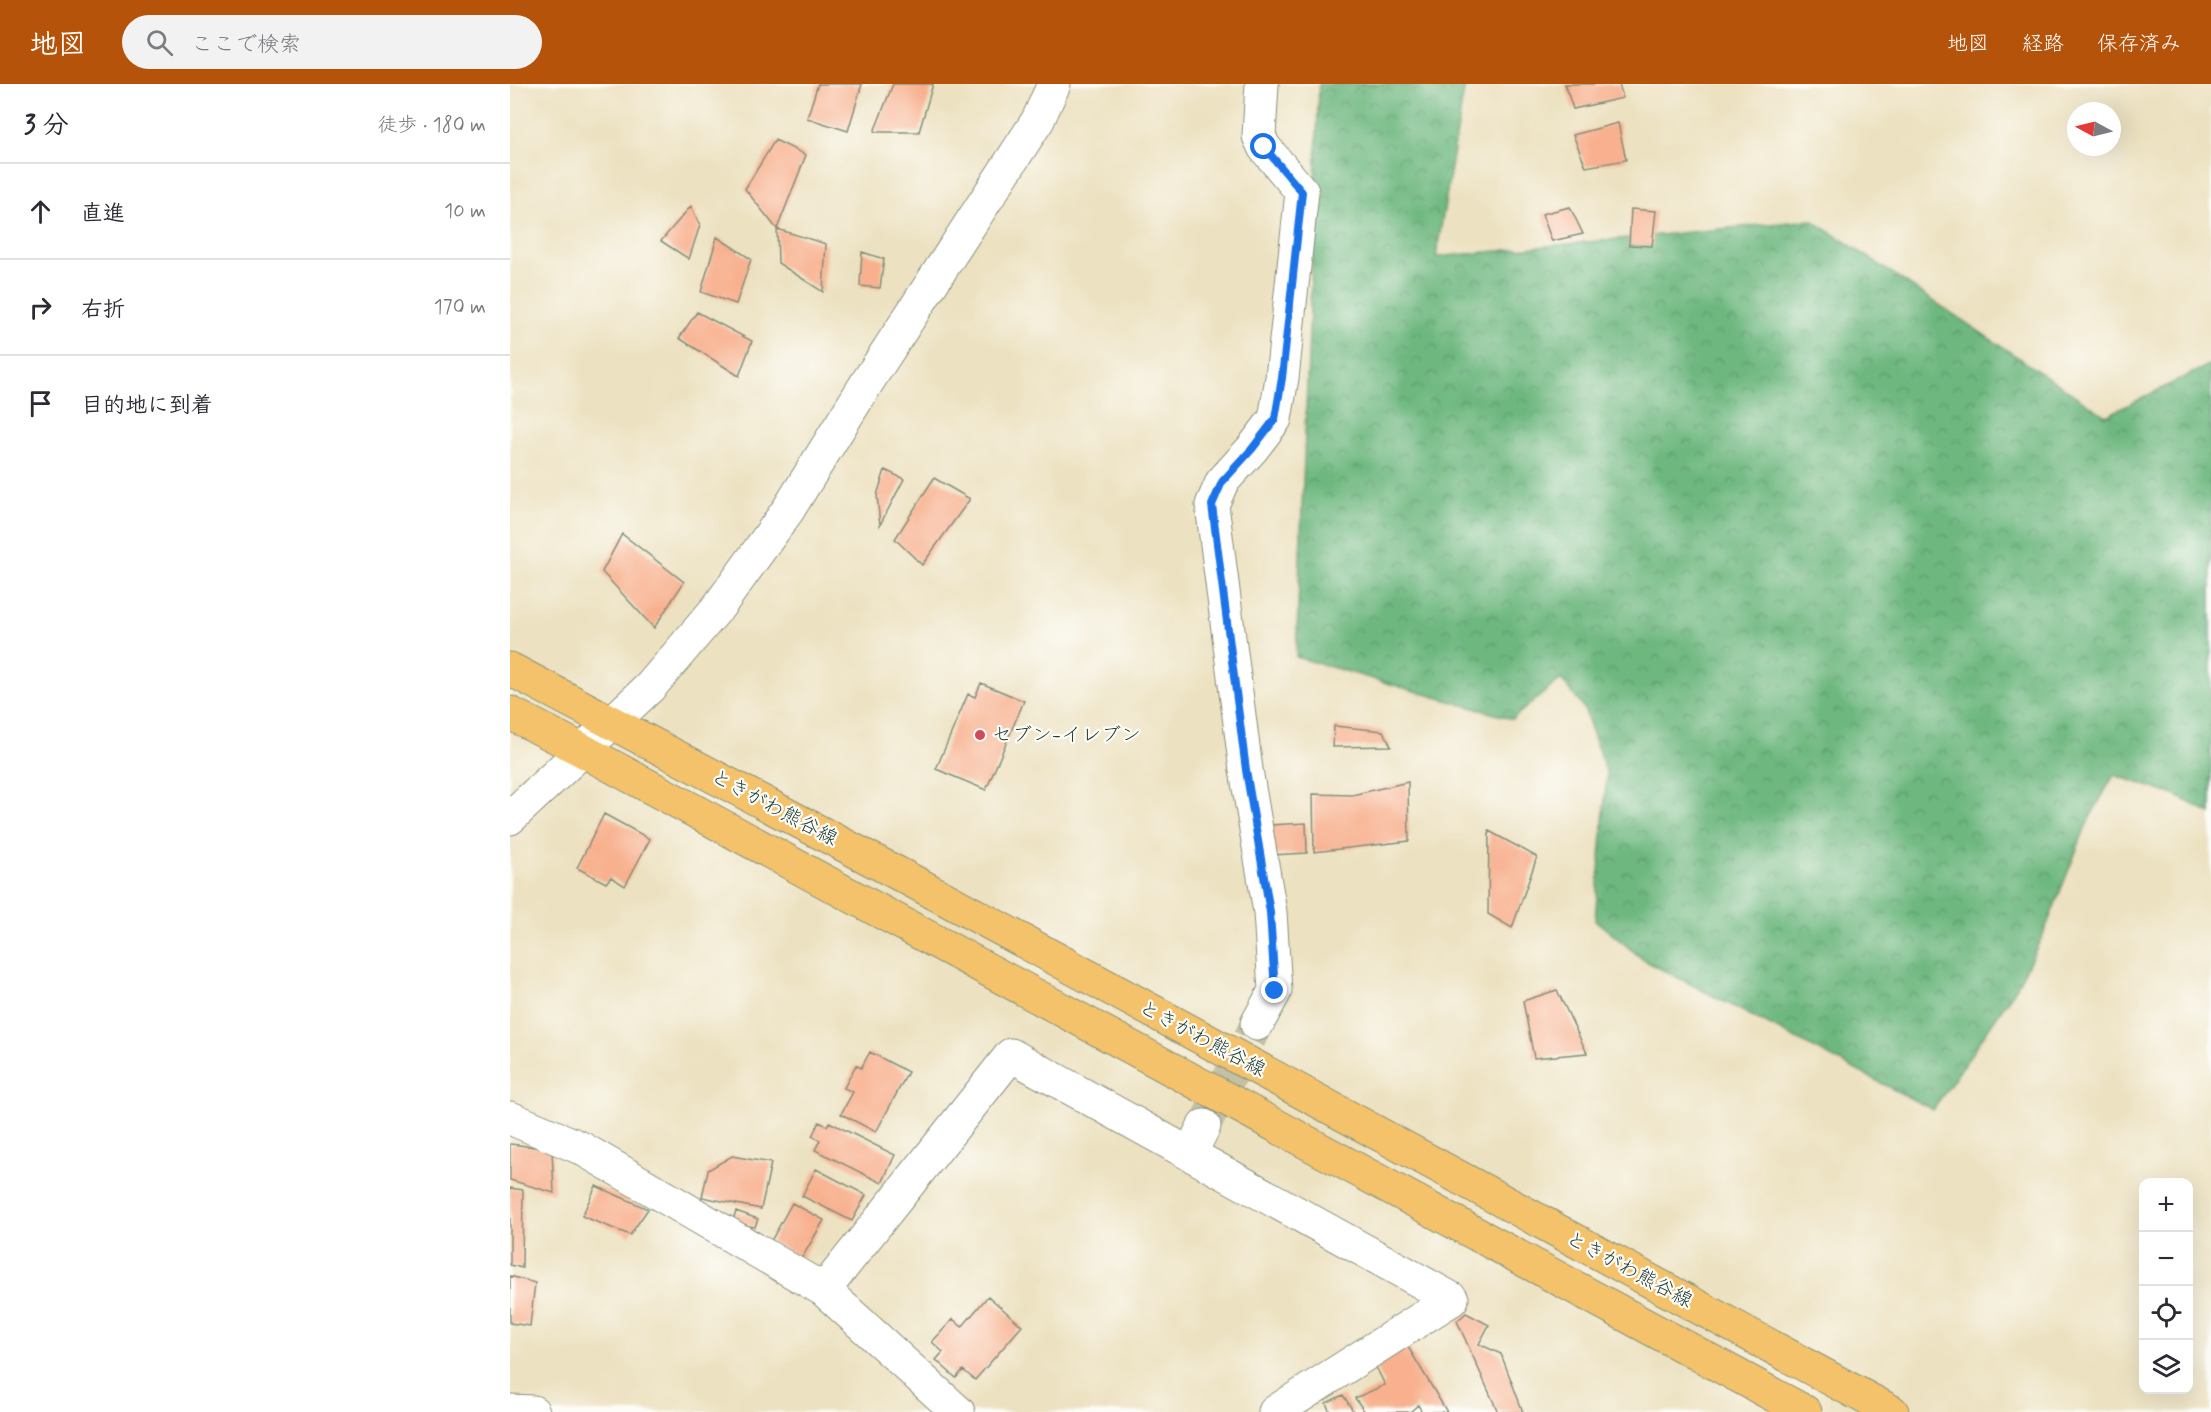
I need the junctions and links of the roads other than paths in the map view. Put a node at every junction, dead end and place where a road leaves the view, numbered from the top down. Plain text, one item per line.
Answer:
1 (1054, 84) edge
2 (1262, 84) edge
3 (510, 669) edge
4 (510, 713) edge
5 (615, 723) junction
6 (582, 750) junction
7 (510, 818) edge
8 (1257, 1024) tunnel mouth
9 (510, 1118) edge
10 (824, 1290) junction
11 (1768, 1400) edge
12 (510, 1411) edge
13 (533, 1412) edge
14 (958, 1412) edge
15 (1275, 1412) edge
16 (1805, 1412) edge
17 (1892, 1412) edge

1 - 5 street
2 - 8 street
3 - 5 main road, ときがわ熊谷線
4 - 6 main road, ときがわ熊谷線
5 - 6 street
5 - 17 main road, ときがわ熊谷線
6 - 7 street
6 - 11 main road, ときがわ熊谷線
9 - 10 street
10 - 14 street
10 - 15 street
11 - 16 main road, ときがわ熊谷線
12 - 13 street

